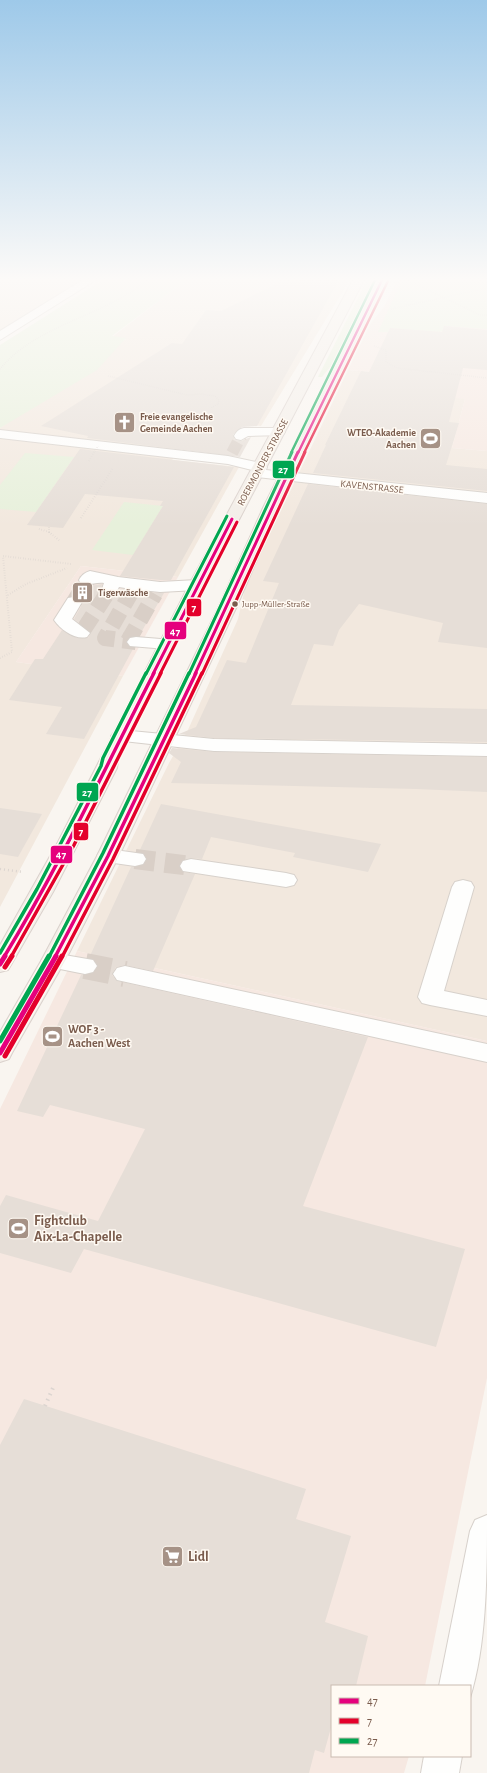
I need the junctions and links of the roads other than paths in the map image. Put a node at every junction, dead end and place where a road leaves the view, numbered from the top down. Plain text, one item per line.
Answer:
1 (316, 361) edge
2 (344, 361) edge
3 (278, 432) junction
4 (0, 434) edge
5 (241, 436) dead end
6 (258, 470) junction
7 (286, 476) junction
8 (487, 498) edge
9 (87, 580) dead end
10 (197, 585) junction
11 (74, 602) tunnel mouth
12 (84, 632) dead end
13 (136, 642) tunnel mouth
14 (166, 644) junction
15 (121, 736) junction
16 (164, 741) junction
17 (487, 750) edge
18 (108, 856) junction
19 (135, 859) tunnel mouth
20 (191, 866) tunnel mouth
21 (286, 880) dead end
22 (463, 887) dead end
23 (53, 961) junction
24 (0, 964) edge
25 (85, 966) tunnel mouth
26 (126, 974) tunnel mouth
27 (487, 1008) edge
28 (0, 1053) edge
29 (487, 1053) edge
30 (487, 1531) edge
31 (480, 1610) edge
32 (457, 1685) edge
33 (443, 1757) edge
34 (440, 1773) edge

1 - 3 main road, ROERMONDER STRASSE
2 - 7 main road
3 - 5 street
3 - 6 main road, ROERMONDER STRASSE
4 - 6 street, KAVENSTRASSE
6 - 7 street, KAVENSTRASSE
6 - 10 main road, ROERMONDER STRASSE
7 - 8 street, KAVENSTRASSE
7 - 16 main road
9 - 10 street
10 - 14 main road, ROERMONDER STRASSE
11 - 12 street
13 - 14 street
14 - 15 main road, ROERMONDER STRASSE
15 - 16 street
15 - 24 main road, ROERMONDER STRASSE
16 - 17 street
16 - 18 main road
18 - 19 street
18 - 23 main road
20 - 21 street
22 - 27 street
23 - 25 street
23 - 28 main road
26 - 29 street
30 - 31 street
31 - 32 street
33 - 34 street

